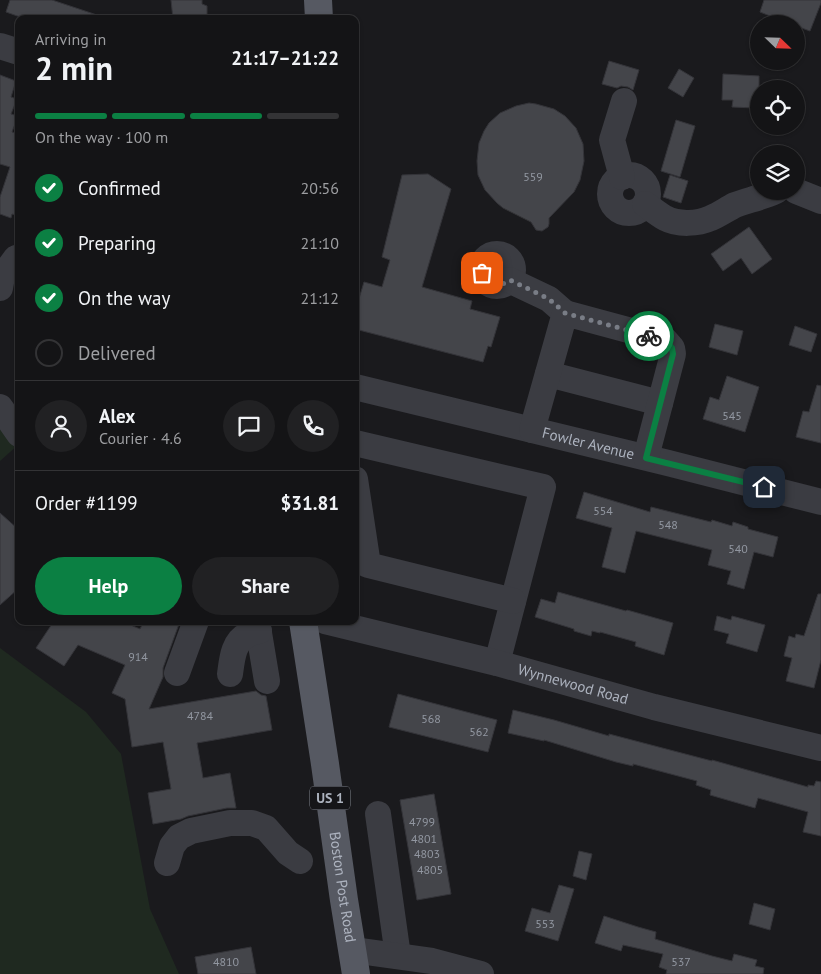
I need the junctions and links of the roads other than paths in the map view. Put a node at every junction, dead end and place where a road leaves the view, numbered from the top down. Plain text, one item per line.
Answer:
1 (318, 0) edge
2 (319, 15) edge
3 (0, 46) edge
4 (15, 51) edge
5 (624, 101) dead end
6 (805, 195) edge
7 (753, 200) edge
8 (821, 201) edge
9 (15, 259) edge
10 (510, 280) dead end
11 (0, 288) edge
12 (565, 313) junction
13 (548, 374) junction
14 (359, 388) edge
15 (660, 403) junction
16 (0, 407) edge
17 (15, 428) edge
18 (532, 430) junction
19 (359, 444) edge
20 (646, 458) junction
21 (821, 502) edge
22 (359, 505) edge
23 (513, 601) junction
24 (195, 625) edge
25 (304, 625) edge
26 (341, 625) edge
27 (258, 626) edge
28 (497, 663) junction
29 (177, 674) dead end
30 (230, 674) dead end
31 (266, 681) dead end
32 (821, 748) edge
33 (378, 814) dead end
34 (338, 855) junction
35 (166, 863) dead end
36 (398, 956) junction
37 (355, 965) edge
38 (481, 974) edge

1 - 2 main road
3 - 4 street
5 - 7 street
6 - 8 street
9 - 11 street
10 - 12 street
12 - 13 street
12 - 15 street
13 - 15 street
13 - 18 street
14 - 18 street, Fowler Avenue
15 - 20 street
16 - 17 street
18 - 20 street, Fowler Avenue
19 - 23 street
20 - 21 street, Fowler Avenue
22 - 23 street
23 - 28 street
24 - 29 street
25 - 34 main road, Boston Post Road / US 1
26 - 28 street, Wynnewood Road
27 - 30 street
27 - 31 street
28 - 32 street, Wynnewood Road
33 - 36 street
34 - 35 street
34 - 37 main road, Boston Post Road / US 1
36 - 37 street
36 - 38 street

